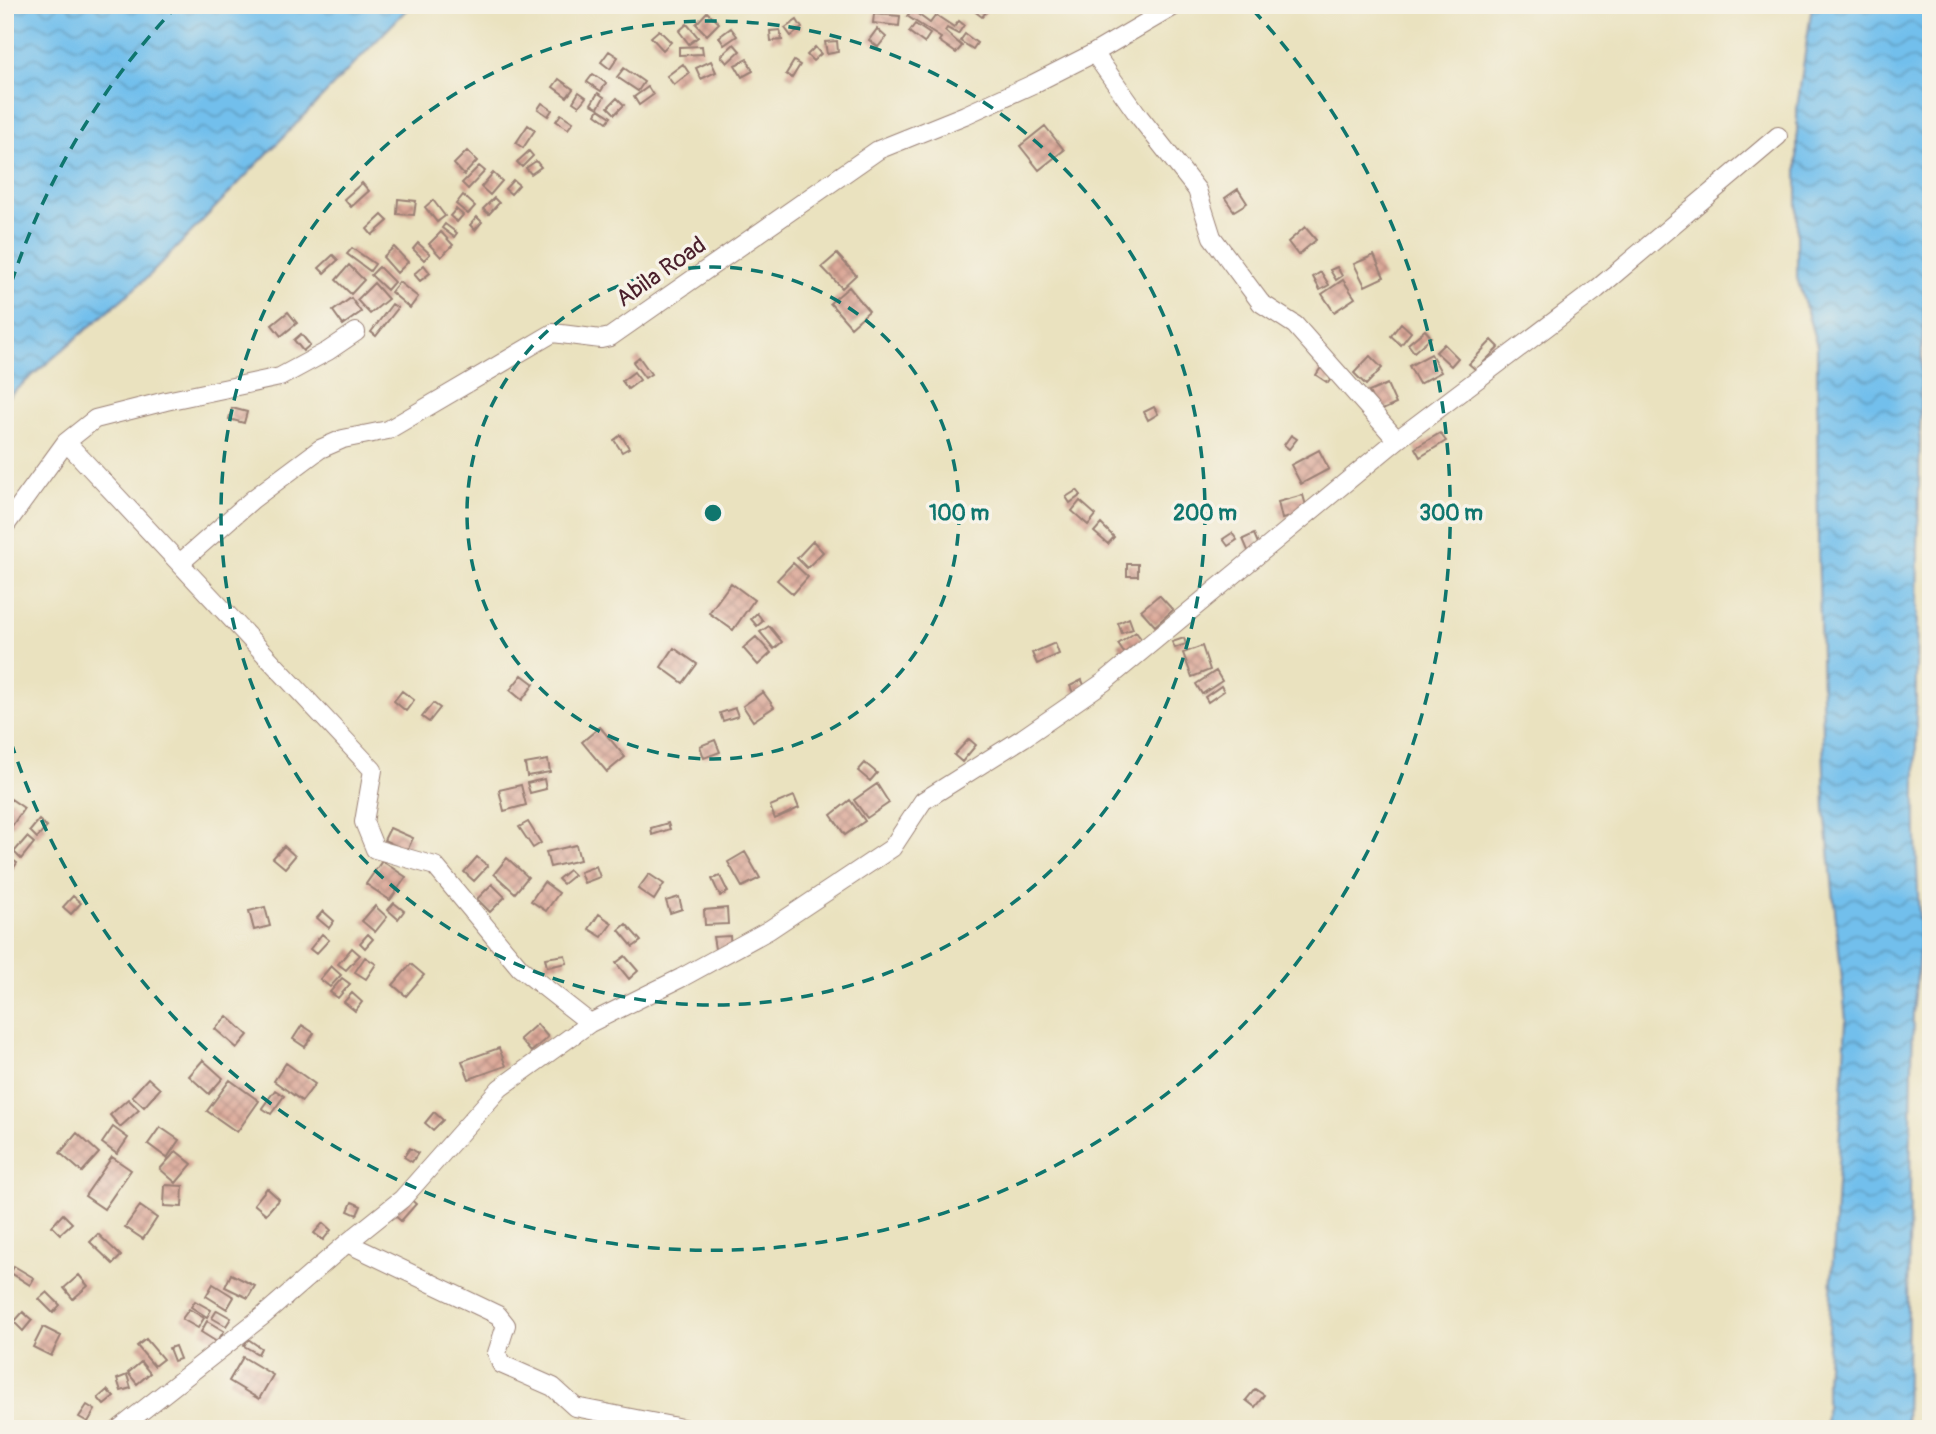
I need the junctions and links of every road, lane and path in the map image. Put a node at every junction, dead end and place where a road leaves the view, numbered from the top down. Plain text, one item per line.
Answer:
1 (1176, 5) edge
2 (1094, 53) junction
3 (1778, 136) dead end
4 (356, 332) dead end
5 (1397, 440) junction
6 (66, 442) junction
7 (5, 526) edge
8 (180, 563) junction
9 (590, 1023) junction
10 (347, 1243) junction
11 (119, 1429) edge
12 (687, 1429) edge

1 - 2 street, Abila Road
2 - 5 street
2 - 8 street, Abila Road
3 - 5 street
4 - 6 street
5 - 9 street
6 - 7 street
6 - 8 street
8 - 9 street
9 - 10 street
10 - 11 street
10 - 12 street

